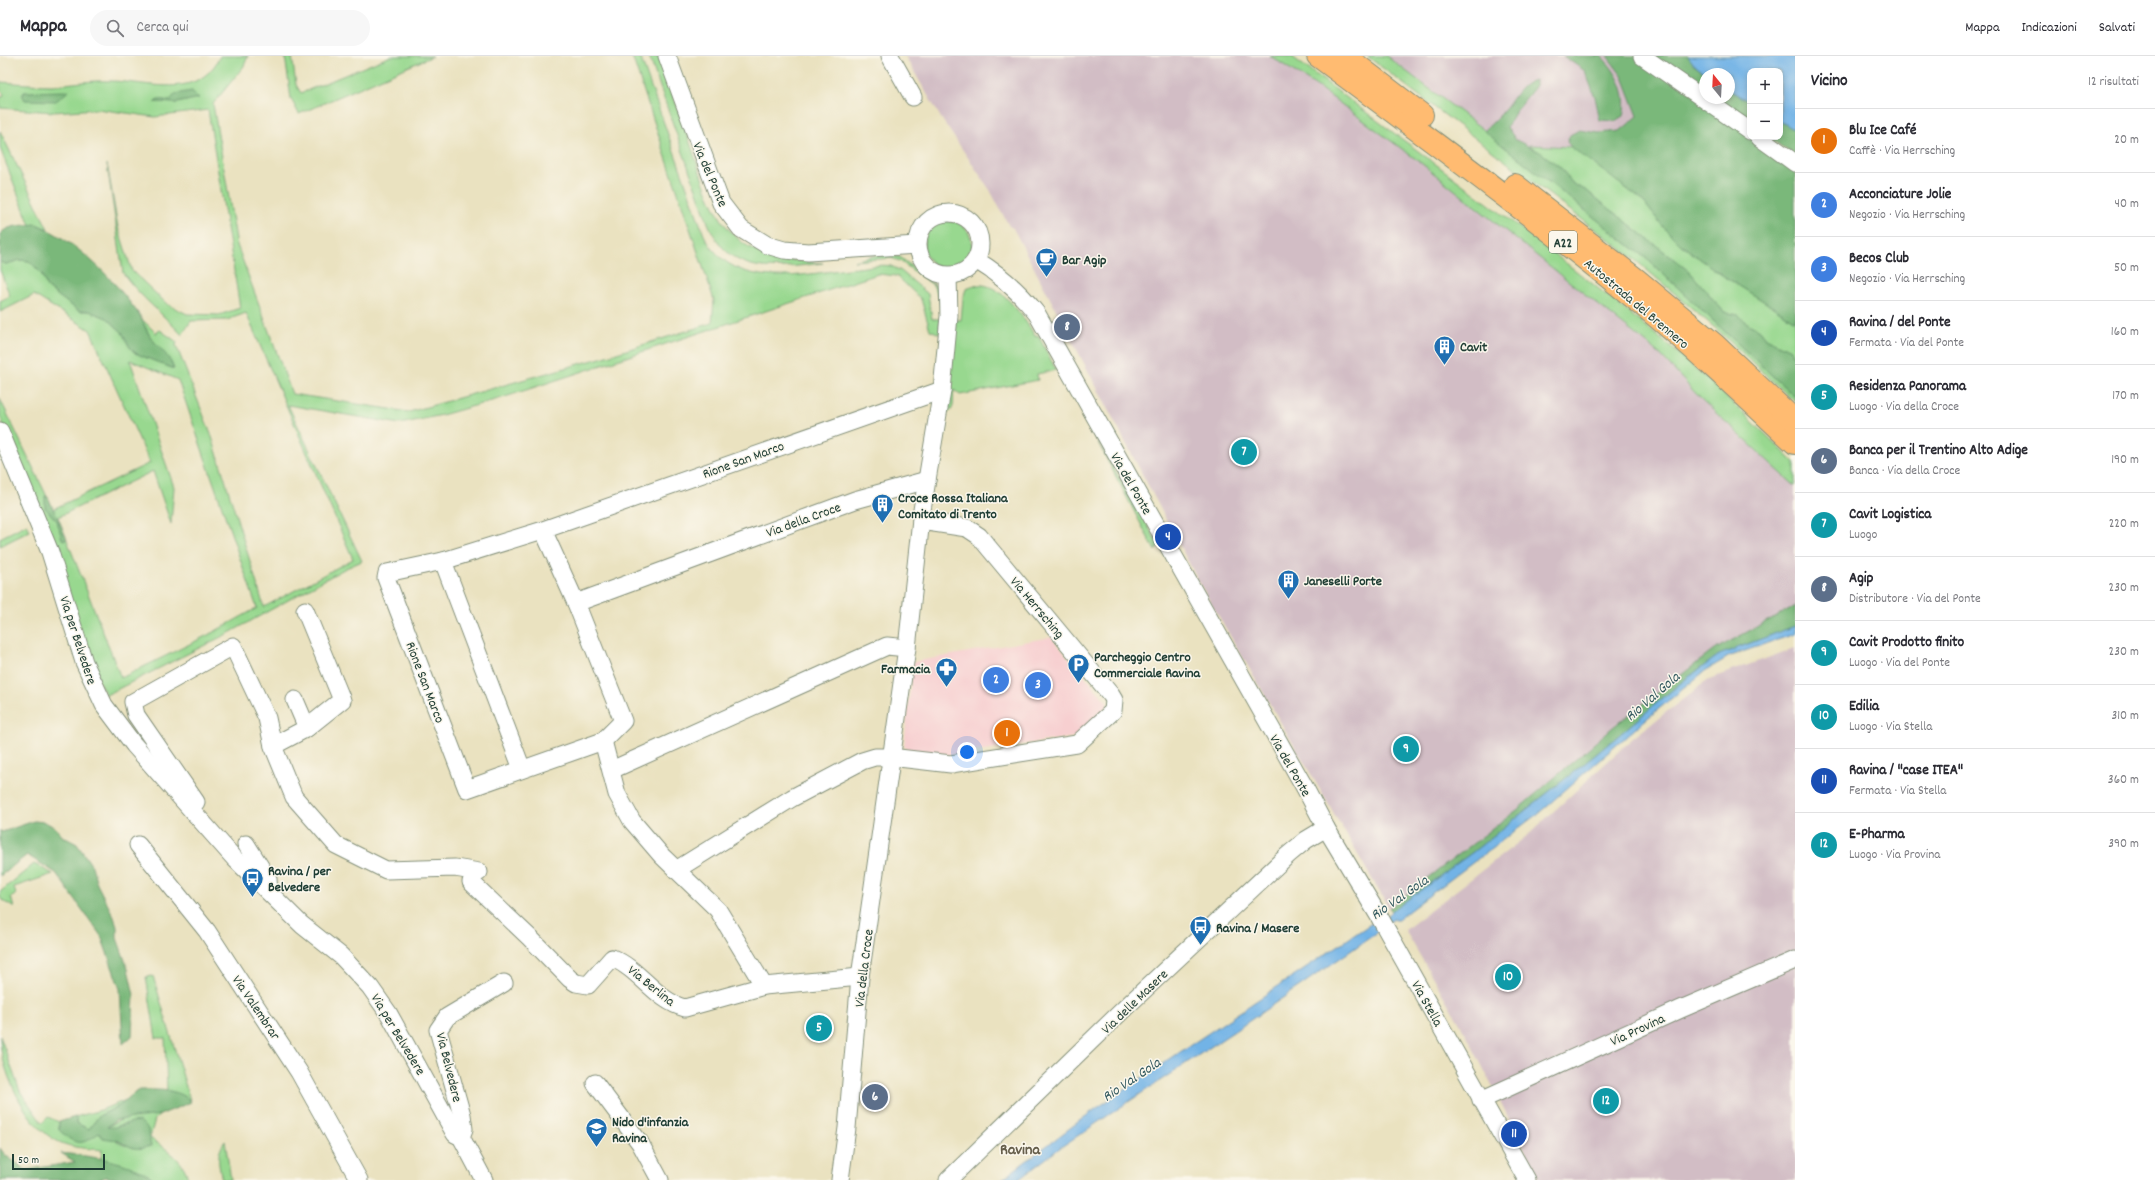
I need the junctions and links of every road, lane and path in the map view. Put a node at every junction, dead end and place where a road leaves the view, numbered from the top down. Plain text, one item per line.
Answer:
1 (667, 56) edge
2 (890, 56) edge
3 (1318, 56) edge
4 (1345, 56) edge
5 (1642, 56) edge
6 (912, 97) dead end
7 (1747, 129) edge
8 (1763, 140) edge
9 (1795, 163) edge
10 (917, 246) junction
11 (976, 260) junction
12 (948, 276) junction
13 (942, 390) junction
14 (1795, 421) edge
15 (0, 431) edge
16 (1795, 443) edge
17 (927, 480) junction
18 (921, 521) junction
19 (543, 530) junction
20 (443, 561) junction
21 (576, 603) junction
22 (305, 610) dead end
23 (906, 648) junction
24 (294, 700) dead end
25 (307, 728) junction
26 (603, 742) junction
27 (272, 746) junction
28 (890, 757) junction
29 (616, 768) dead end
30 (522, 769) junction
31 (1326, 828) junction
32 (246, 844) dead end
33 (138, 845) dead end
34 (235, 859) junction
35 (676, 870) junction
36 (471, 875) joint
37 (270, 895) junction
38 (1795, 960) edge
39 (860, 977) junction
40 (504, 983) dead end
41 (764, 986) junction
42 (595, 1083) dead end
43 (1481, 1100) junction
44 (461, 1137) junction
45 (1522, 1178) edge
46 (359, 1180) edge
47 (484, 1180) edge
48 (660, 1180) edge
49 (840, 1180) edge
50 (948, 1180) edge

1 - 10 street, Via del Ponte
2 - 6 street
3 - 16 highway, Autostrada del Brennero / A22
4 - 14 highway, Autostrada del Brennero / A22
5 - 7 street
8 - 9 street
10 - 11 street
10 - 12 street
11 - 12 street
11 - 31 street, Via del Ponte
12 - 13 street, Via della Croce
13 - 17 street, Via della Croce
13 - 19 street, Rione San Marco
15 - 34 street, Via per Belvedere
17 - 18 street, Via della Croce
17 - 21 street, Via della Croce
18 - 23 street, Via della Croce
18 - 28 street, Via Herrsching
19 - 20 street, Rione San Marco
19 - 21 street, Rione San Marco
20 - 30 street
20 - 30 street, Rione San Marco
21 - 26 street, Rione San Marco
22 - 25 street
23 - 28 street, Via della Croce
23 - 29 street
24 - 25 street
25 - 27 street
26 - 30 street, Rione San Marco
26 - 35 street
27 - 34 street, Via per Belvedere
27 - 36 street, Via per Belvedere
28 - 35 street
28 - 39 street, Via della Croce
31 - 43 street, Via Stella
31 - 50 street, Via delle Masere
32 - 37 street
33 - 46 street, Via Valembrar
34 - 37 street, Via per Belvedere
35 - 41 street
36 - 41 street, Via Berlina
37 - 44 street, Via per Belvedere
38 - 43 street, Via Provina
39 - 41 street, Via Berlina
39 - 49 street, Via della Croce
40 - 44 street, Via Belvedere
42 - 48 street
43 - 45 street, Via Stella
44 - 47 street, Via per Belvedere

